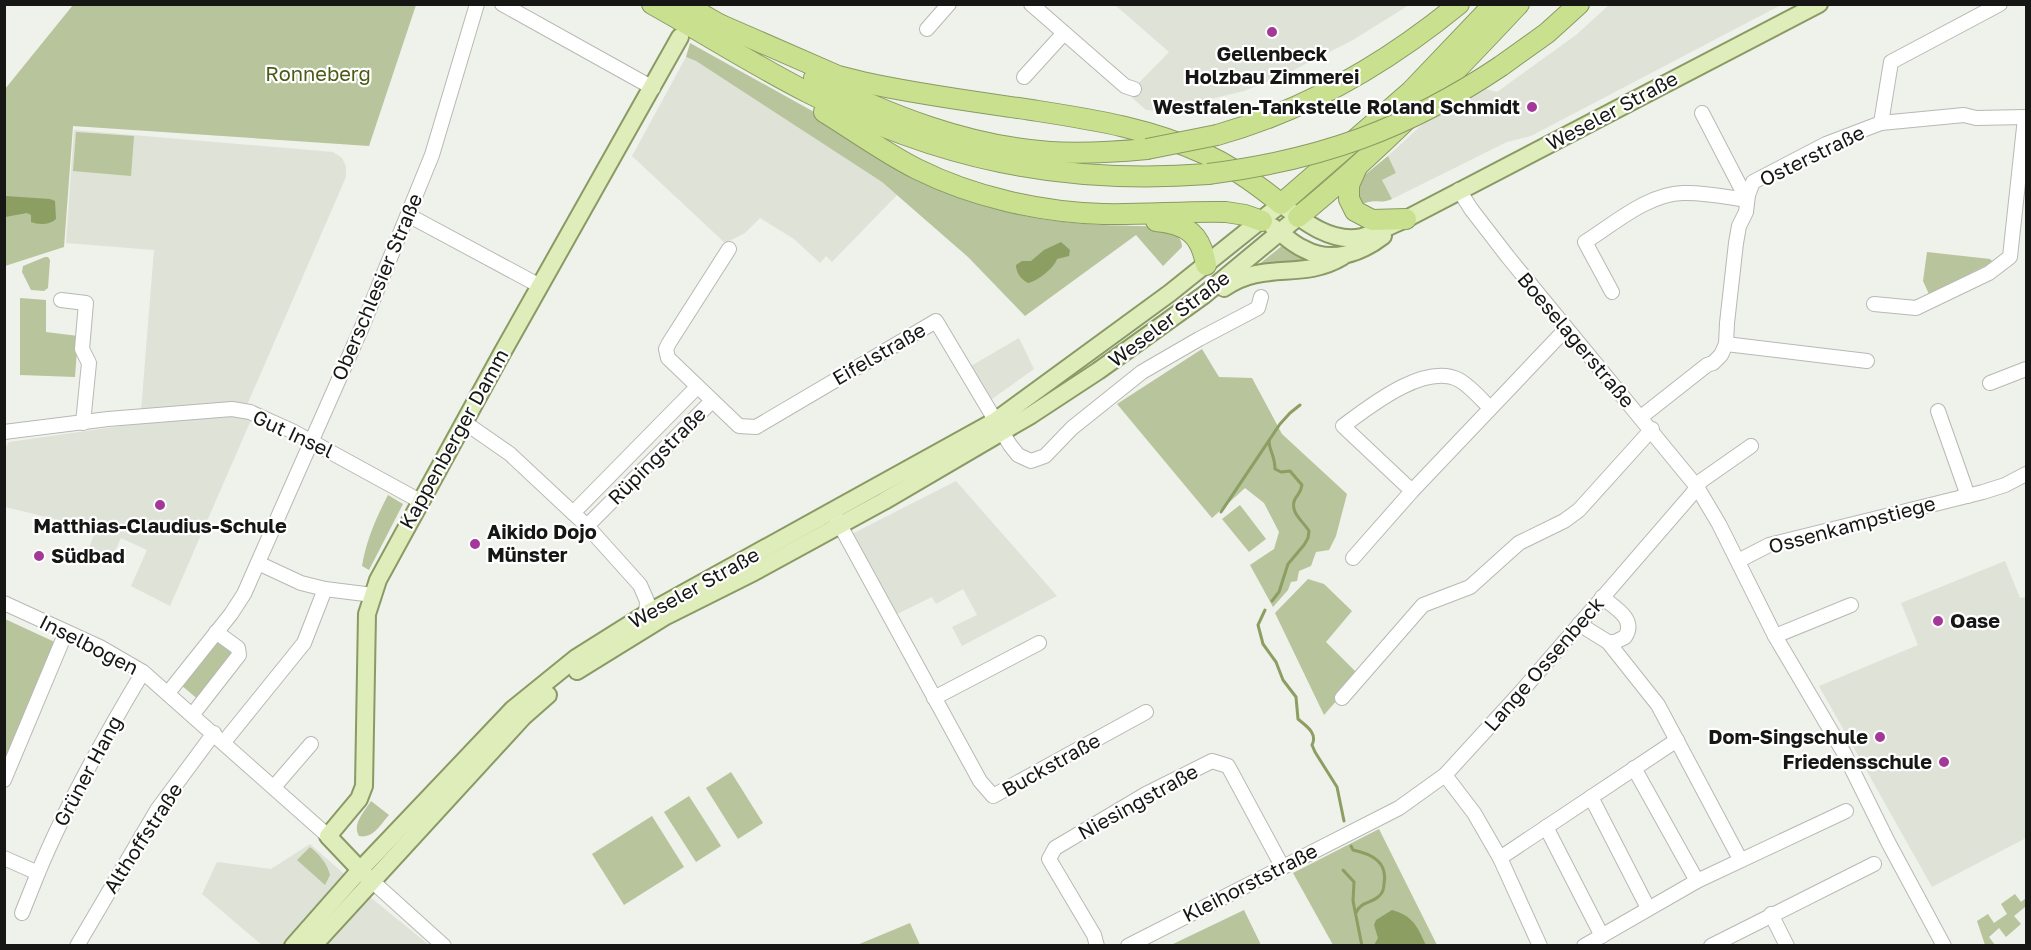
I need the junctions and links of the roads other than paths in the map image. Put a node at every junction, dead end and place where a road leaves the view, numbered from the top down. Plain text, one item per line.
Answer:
1 (477, 4) edge
2 (502, 4) edge
3 (652, 4) edge
4 (684, 4) edge
5 (949, 4) edge
6 (1031, 4) edge
7 (1459, 4) edge
8 (1494, 4) edge
9 (1519, 4) edge
10 (1579, 4) edge
11 (1819, 4) edge
12 (2000, 4) edge
13 (721, 25) junction
14 (927, 29) dead end
15 (1064, 33) junction
16 (680, 37) dead end
17 (757, 64) junction
18 (1024, 76) dead end
19 (652, 88) junction
20 (1134, 89) dead end
21 (1702, 113) dead end
22 (2026, 118) edge
23 (1881, 123) junction
24 (1357, 167) junction
25 (1459, 190) junction
26 (1748, 198) junction
27 (1281, 204) junction
28 (1121, 214) junction
29 (408, 215) junction
30 (1298, 217) junction
31 (1406, 219) junction
32 (1262, 221) junction
33 (1281, 232) junction
34 (729, 249) dead end
35 (1347, 255) junction
36 (1206, 265) junction
37 (540, 286) junction
38 (1612, 292) dead end
39 (1204, 295) junction
40 (1261, 297) dead end
41 (61, 300) dead end
42 (1874, 304) dead end
43 (1566, 329) junction
44 (1726, 344) junction
45 (1867, 361) dead end
46 (1072, 364) junction
47 (2026, 372) edge
48 (1085, 380) junction
49 (1990, 383) dead end
50 (697, 387) junction
51 (712, 401) junction
52 (1490, 408) junction
53 (1938, 411) dead end
54 (1332, 416) dead end
55 (1641, 417) junction
56 (464, 422) junction
57 (83, 423) junction
58 (1343, 426) junction
59 (999, 427) junction
60 (1652, 429) junction
61 (4, 432) edge
62 (312, 441) junction
63 (1751, 446) dead end
64 (2026, 476) edge
65 (1697, 487) junction
66 (1412, 491) junction
67 (1968, 496) junction
68 (420, 501) junction
69 (573, 513) junction
70 (837, 518) junction
71 (587, 526) junction
72 (1353, 558) dead end
73 (1738, 561) junction
74 (258, 563) junction
75 (325, 589) junction
76 (373, 594) junction
77 (1602, 597) junction
78 (4, 603) edge
79 (1851, 605) dead end
80 (646, 608) junction
81 (1579, 624) junction
82 (66, 632) junction
83 (216, 632) junction
84 (1775, 636) junction
85 (1608, 642) junction
86 (1039, 643) dead end
87 (143, 672) junction
88 (168, 693) junction
89 (934, 698) junction
90 (1342, 698) dead end
91 (1146, 712) dead end
92 (193, 714) junction
93 (219, 737) junction
94 (1677, 740) junction
95 (311, 744) dead end
96 (1634, 768) junction
97 (1445, 775) junction
98 (4, 780) edge
99 (274, 787) junction
100 (1591, 797) junction
101 (1846, 811) dead end
102 (1373, 820) joint
103 (1546, 827) junction
104 (328, 836) junction
105 (4, 858) edge
106 (1500, 858) junction
107 (1740, 859) junction
108 (1874, 864) dead end
109 (1282, 867) junction
110 (38, 873) junction
111 (366, 876) junction
112 (1697, 881) junction
113 (1648, 908) junction
114 (22, 913) dead end
115 (1772, 914) junction
116 (1602, 936) junction
117 (77, 945) edge
118 (293, 945) edge
119 (313, 945) edge
120 (444, 945) edge
121 (1097, 945) edge
122 (1128, 945) edge
123 (1540, 945) edge
124 (1584, 945) edge
125 (1711, 945) edge
126 (1787, 945) edge
127 (1944, 945) edge

1 - 29 street, Oberschlesier Straße
2 - 19 street
3 - 17 highway
4 - 13 highway
5 - 14 street
6 - 15 street
7 - 13 highway, bridge
8 - 27 highway
9 - 24 highway
10 - 17 highway, bridge
11 - 25 main road, Weseler Straße
12 - 23 street, Osterstraße
13 - 27 highway
15 - 18 street
15 - 20 street
16 - 19 main road, Kappenberger Damm
17 - 28 highway
19 - 37 main road, Kappenberger Damm
21 - 26 street, Osterstraße
22 - 23 street, Osterstraße
22 - 42 street
23 - 26 street, Osterstraße
24 - 30 highway
24 - 31 highway
25 - 31 main road, Weseler Straße
25 - 43 street, Boeselagerstraße
26 - 38 street, Osterstraße
26 - 44 street, Osterstraße
27 - 30 main road, Weseler Straße
27 - 32 main road, Weseler Straße
28 - 32 highway
28 - 36 highway
29 - 37 street
29 - 62 street, Oberschlesier Straße
30 - 31 main road, Weseler Straße
30 - 33 main road
31 - 35 main road, Weseler Straße
32 - 33 main road
32 - 36 main road, Weseler Straße
33 - 35 main road, Weseler Straße
33 - 39 main road, Weseler Straße
34 - 50 street, Rüpingstraße
35 - 39 main road
36 - 46 main road, Weseler Straße
37 - 56 main road, Kappenberger Damm
39 - 48 main road, Weseler Straße
40 - 59 street, Weseler Straße
41 - 57 street
43 - 52 street
43 - 55 street, Boeselagerstraße
44 - 45 street
44 - 55 street
46 - 48 main road
46 - 59 main road, Weseler Straße
47 - 49 street
48 - 59 main road, Weseler Straße
50 - 51 street, Rüpingstraße
50 - 69 street, Rüpingstraße
51 - 59 street, Eifelstraße
51 - 71 street, Rüpingstraße
52 - 58 street
52 - 66 street
53 - 67 street
54 - 58 street
55 - 60 street, Boeselagerstraße
56 - 68 main road, Kappenberger Damm
56 - 69 street
57 - 61 street, Gut Insel
57 - 62 street, Gut Insel
58 - 66 street
59 - 70 main road, Weseler Straße
60 - 65 street, Boeselagerstraße
60 - 90 street
62 - 68 street, Gut Insel
62 - 74 street, Oberschlesier Straße
63 - 65 street
64 - 67 street, Ossenkampstiege
65 - 73 street, Boeselagerstraße
65 - 77 street, Lange Ossenbeck
66 - 72 street
67 - 73 street, Ossenkampstiege
68 - 76 main road, Kappenberger Damm
69 - 71 street
70 - 80 main road, Weseler Straße
70 - 89 street, Buckstraße
70 - 111 main road, Weseler Straße
71 - 80 street
73 - 84 street, Boeselagerstraße
74 - 75 street
74 - 83 street, Oberschlesier Straße
75 - 76 street
75 - 93 street
76 - 104 main road, Kappenberger Damm
77 - 81 street, Lange Ossenbeck
77 - 85 street
78 - 82 street, Inselbogen
79 - 84 street
80 - 111 main road, Weseler Straße
81 - 85 street
81 - 97 street, Lange Ossenbeck
82 - 87 street, Inselbogen
82 - 98 street
83 - 88 street, Oberschlesier Straße
83 - 92 street
84 - 127 street, Boeselagerstraße
85 - 94 street
86 - 89 street
87 - 88 street, Inselbogen
87 - 110 street, Grüner Hang
88 - 92 street, Inselbogen
89 - 91 street, Buckstraße
92 - 93 street, Inselbogen
93 - 99 street, Inselbogen
93 - 117 street, Althoffstraße
94 - 96 street
94 - 107 street
95 - 99 street
96 - 100 street
96 - 112 street
97 - 102 street, Lange Ossenbeck
97 - 106 street
99 - 104 street, Inselbogen
100 - 103 street
100 - 113 street
101 - 107 street
102 - 109 street, Kleihorststraße
103 - 106 street
103 - 116 street
104 - 111 main road, Inselbogen
105 - 110 street
106 - 123 street
107 - 112 street
108 - 115 street
109 - 121 street, Niesingstraße
109 - 122 street, Kleihorststraße
110 - 114 street, Grüner Hang
111 - 118 main road, Weseler Straße
111 - 119 main road, Weseler Straße
111 - 120 street
112 - 113 street
113 - 116 street
115 - 125 street
115 - 126 street
116 - 124 street

